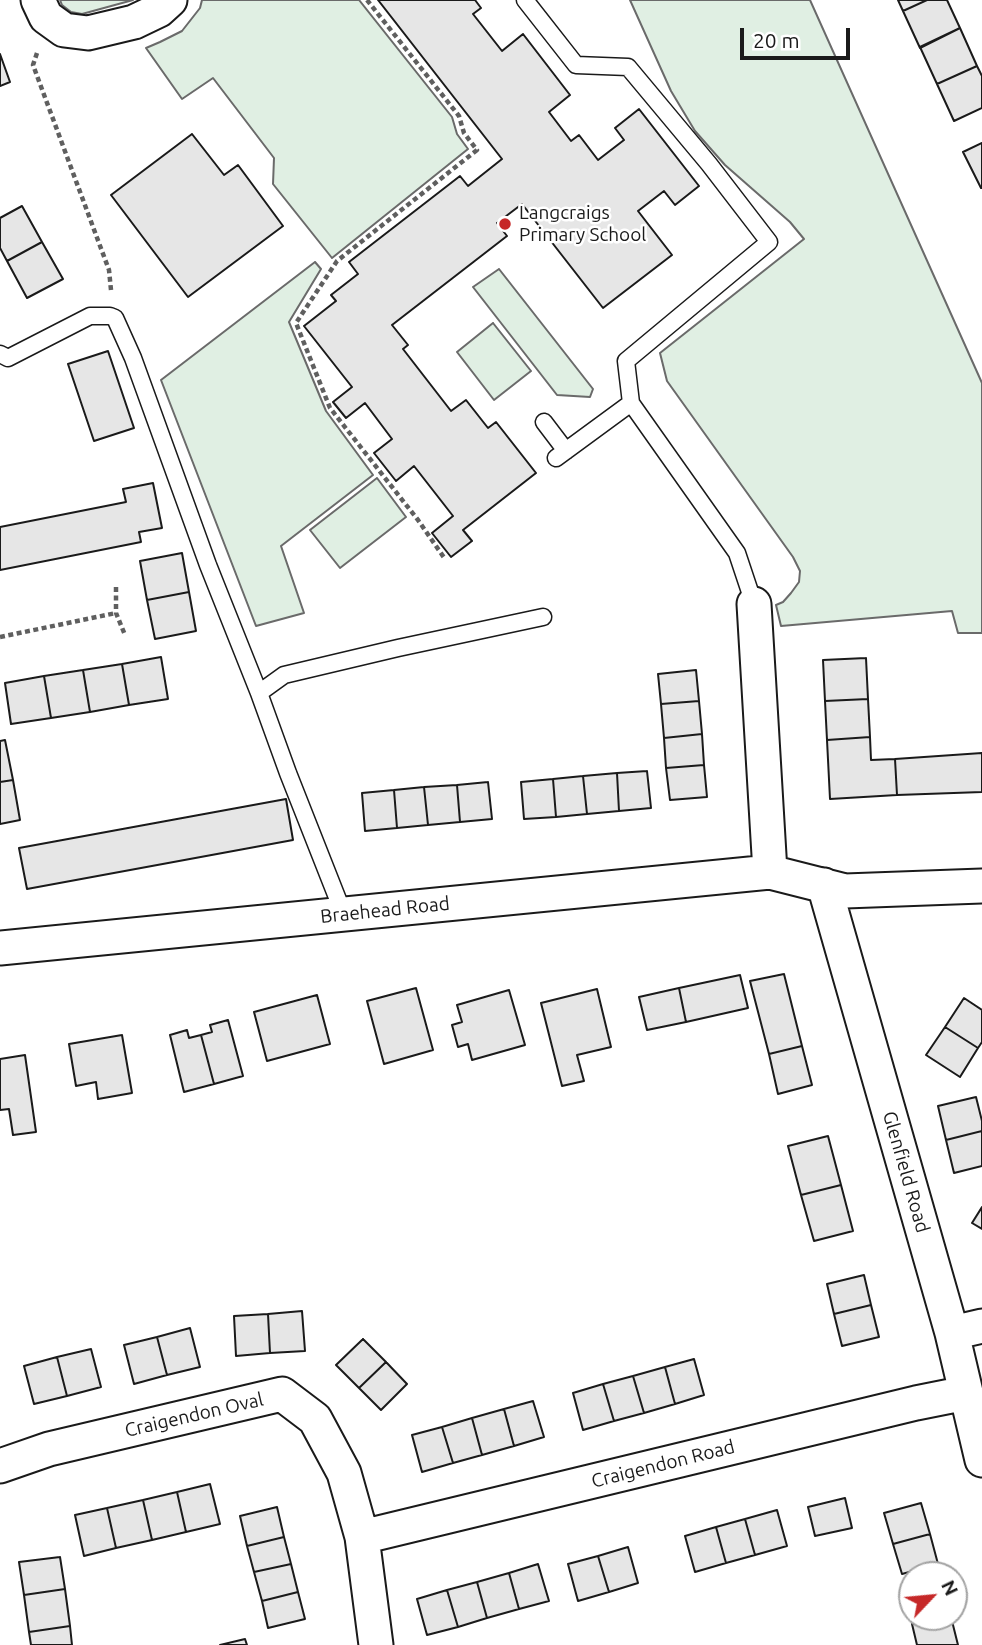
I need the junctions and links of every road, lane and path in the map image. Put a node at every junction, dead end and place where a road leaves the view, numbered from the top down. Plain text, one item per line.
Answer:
1 (170, 0) edge
2 (367, 0) edge
3 (525, 0) edge
4 (42, 8) edge
5 (115, 318) junction
6 (0, 354) edge
7 (631, 403) junction
8 (544, 422) dead end
9 (445, 559) dead end
10 (116, 587) dead end
11 (754, 604) joint
12 (116, 613) junction
13 (543, 617) dead end
14 (125, 635) dead end
15 (0, 637) edge
16 (259, 693) junction
17 (770, 872) junction
18 (824, 886) junction
19 (982, 886) edge
20 (344, 915) junction
21 (0, 948) edge
22 (967, 1330) edge
23 (966, 1393) junction
24 (982, 1460) edge
25 (0, 1466) edge
26 (362, 1537) junction
27 (376, 1645) edge

1 - 4 street
2 - 9 path
3 - 7 lane
4 - 5 path
5 - 6 lane
5 - 16 lane
7 - 8 lane
7 - 11 lane
10 - 12 path
11 - 17 street
12 - 14 path
12 - 15 path
13 - 16 lane
16 - 20 lane
17 - 18 street, Braehead Road
17 - 20 street, Braehead Road
18 - 19 street, Braehead Road
18 - 22 street, Glenfield Road
20 - 21 street, Braehead Road
22 - 23 street, Glenfield Road
23 - 24 street, Glenfield Road
23 - 26 street, Craigendon Road
25 - 26 street, Craigendon Oval
26 - 27 street, Craigendon Oval

